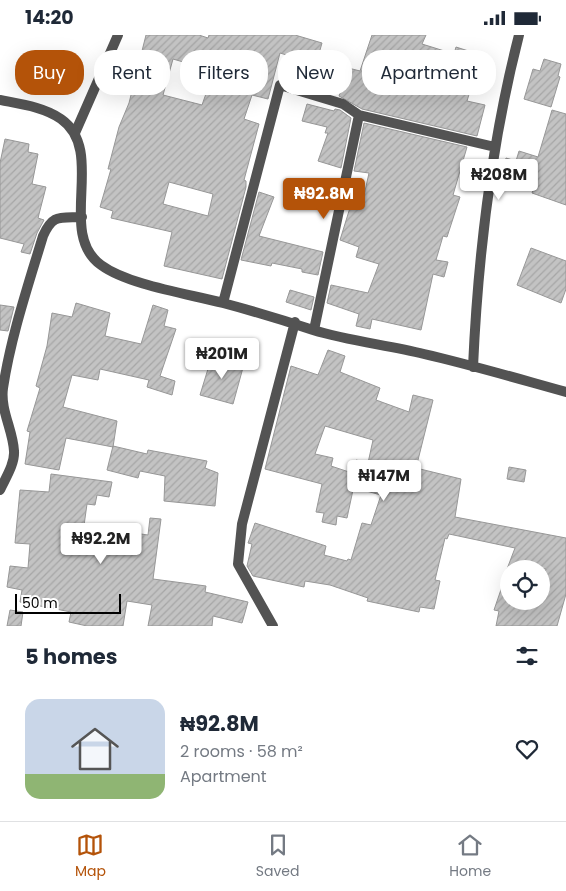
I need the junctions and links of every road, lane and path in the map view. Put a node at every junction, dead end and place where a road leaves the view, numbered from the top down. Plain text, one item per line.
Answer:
1 (118, 35) edge
2 (519, 35) edge
3 (0, 100) edge
4 (359, 115) junction
5 (76, 133) junction
6 (495, 147) junction
7 (82, 217) junction
8 (223, 303) junction
9 (295, 323) junction
10 (314, 330) junction
11 (473, 367) junction
12 (566, 393) edge
13 (0, 490) edge
14 (273, 626) edge

1 - 5 street
2 - 6 street
3 - 5 street
4 - 6 street
4 - 8 street
4 - 10 street
5 - 7 street
6 - 11 street
7 - 8 street
7 - 13 street
8 - 9 street
9 - 10 street
9 - 14 street
10 - 11 street
11 - 12 street

